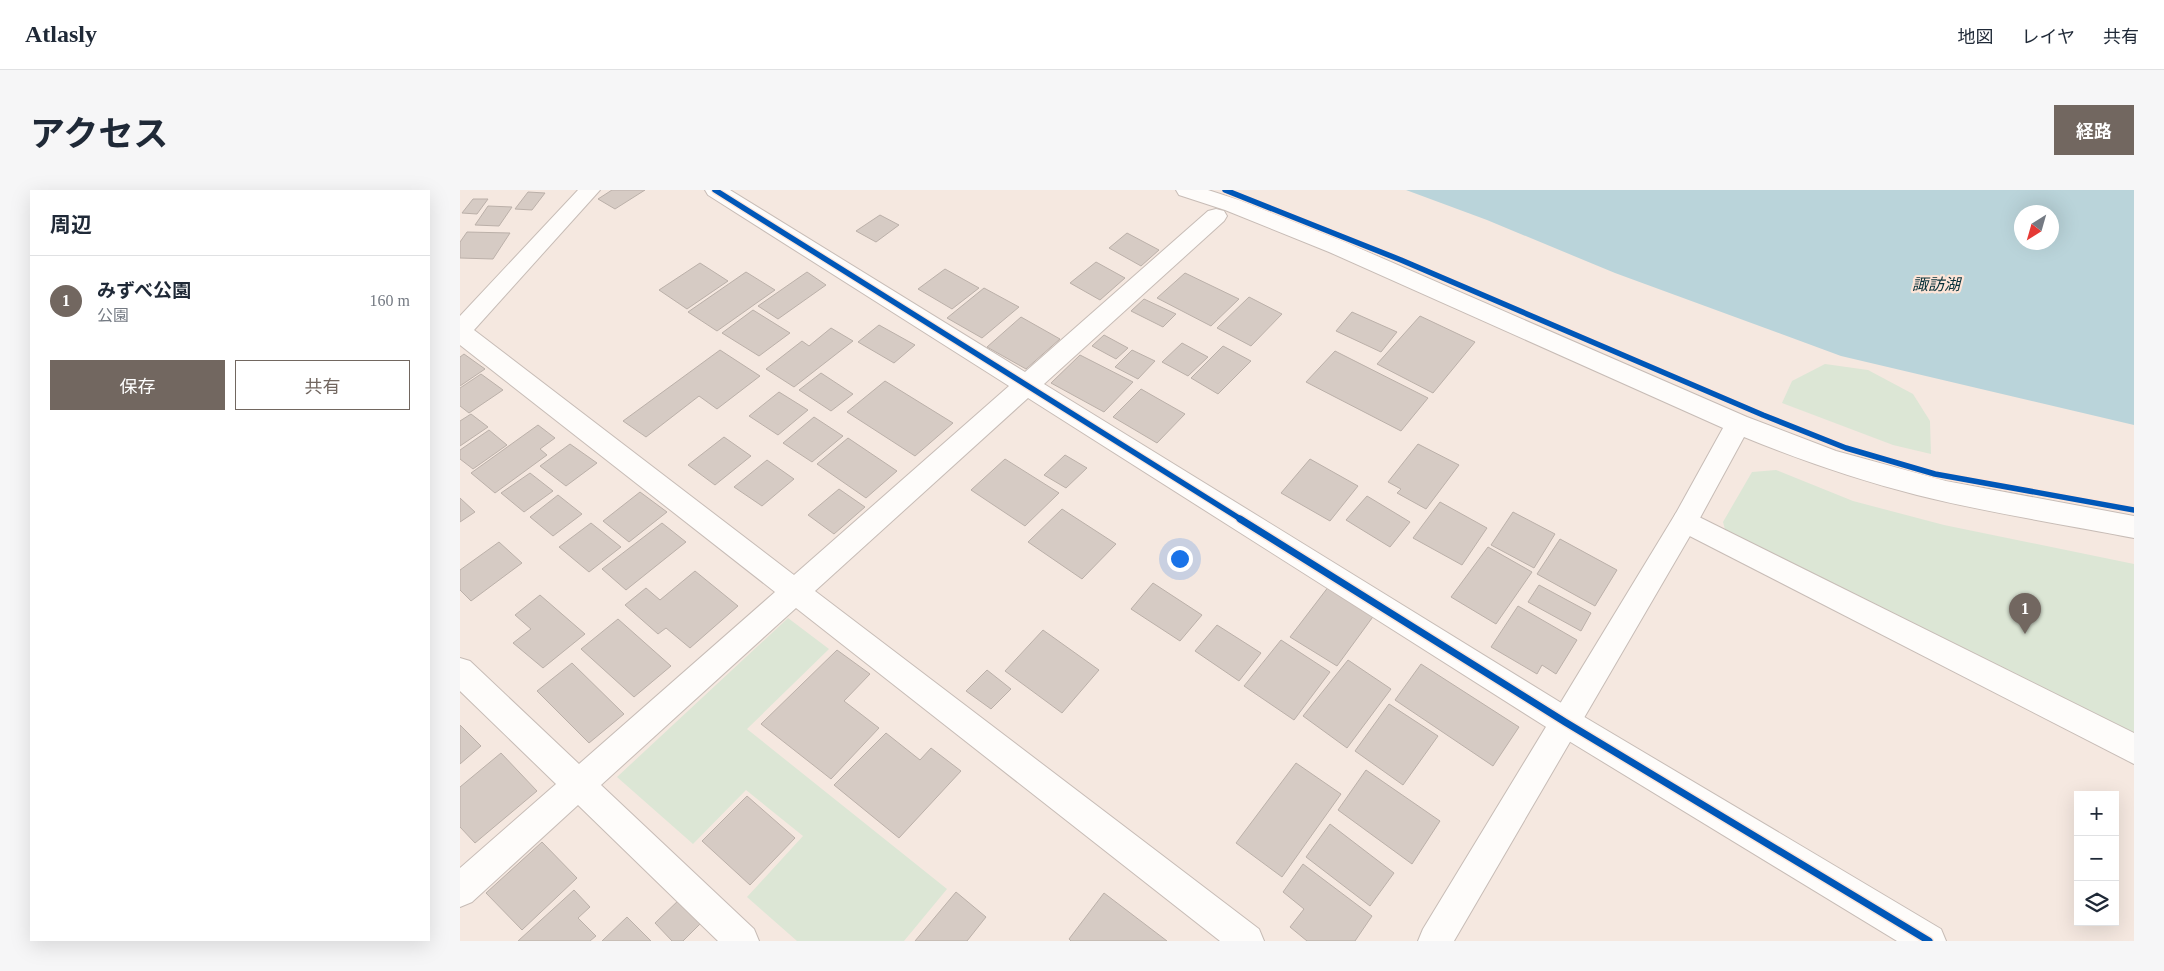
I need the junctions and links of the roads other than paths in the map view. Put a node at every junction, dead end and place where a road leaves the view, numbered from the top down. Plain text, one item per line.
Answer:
1 (590, 190) edge
2 (715, 190) edge
3 (1186, 190) edge
4 (1216, 216) dead end
5 (460, 332) edge
6 (1027, 385) junction
7 (1738, 424) junction
8 (1685, 522) junction
9 (2134, 527) edge
10 (795, 592) junction
11 (460, 671) edge
12 (1565, 722) junction
13 (2134, 749) edge
14 (579, 784) junction
15 (460, 890) edge
16 (742, 941) edge
17 (1247, 941) edge
18 (1435, 941) edge
19 (1929, 941) edge

1 - 5 street
2 - 6 street
3 - 7 street
4 - 6 street
5 - 10 street
6 - 10 street
6 - 12 street
7 - 8 street
7 - 9 street
8 - 12 street
8 - 13 street
10 - 14 street
10 - 17 street
11 - 14 street
12 - 18 street
12 - 19 street
14 - 15 street
14 - 16 street

